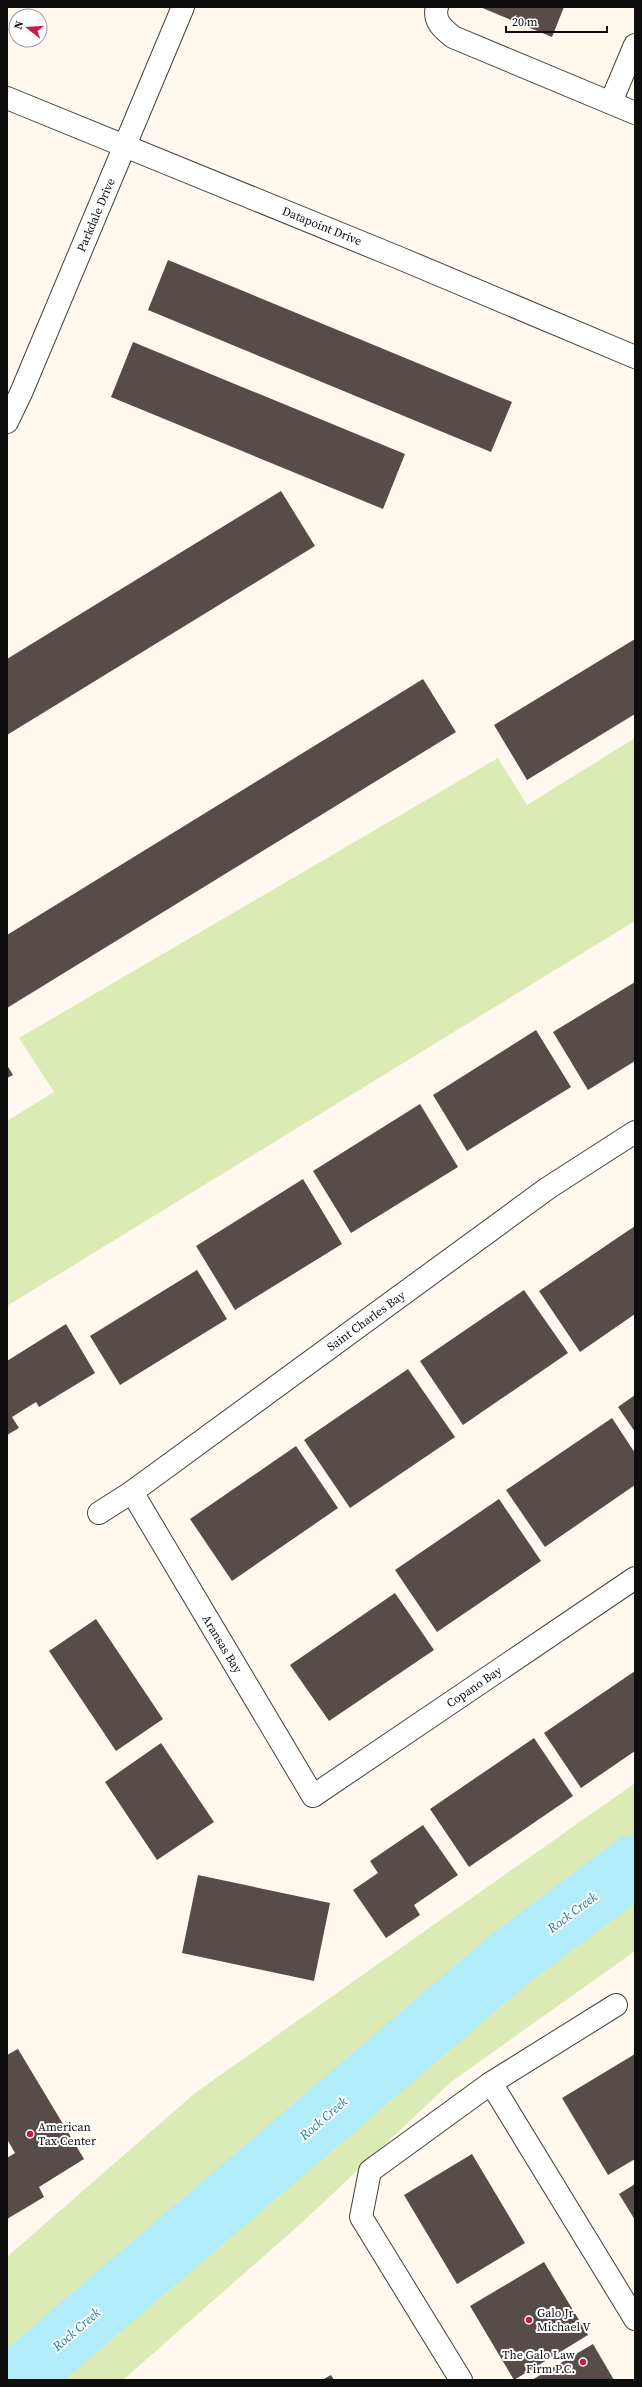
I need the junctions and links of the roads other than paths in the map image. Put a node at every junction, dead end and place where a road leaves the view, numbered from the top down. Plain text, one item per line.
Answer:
1 (183, 7) edge
2 (438, 7) edge
3 (635, 45) edge
4 (7, 98) edge
5 (611, 102) junction
6 (635, 114) edge
7 (124, 147) junction
8 (635, 357) edge
9 (7, 422) edge
10 (635, 1132) edge
11 (132, 1492) junction
12 (99, 1513) dead end
13 (635, 1578) edge
14 (313, 1796) joint
15 (616, 2005) dead end
16 (491, 2083) junction
17 (635, 2319) edge
18 (461, 2380) edge

1 - 7 street, Parkdale Drive
2 - 5 street
3 - 5 street
4 - 7 street, Datapoint Drive
5 - 6 street
7 - 8 street, Datapoint Drive
7 - 9 street, Parkdale Drive
10 - 11 street, Saint Charles Bay
11 - 12 street, Saint Charles Bay
11 - 14 street, Aransas Bay
13 - 14 street, Copano Bay
15 - 16 street
16 - 17 street
16 - 18 street

